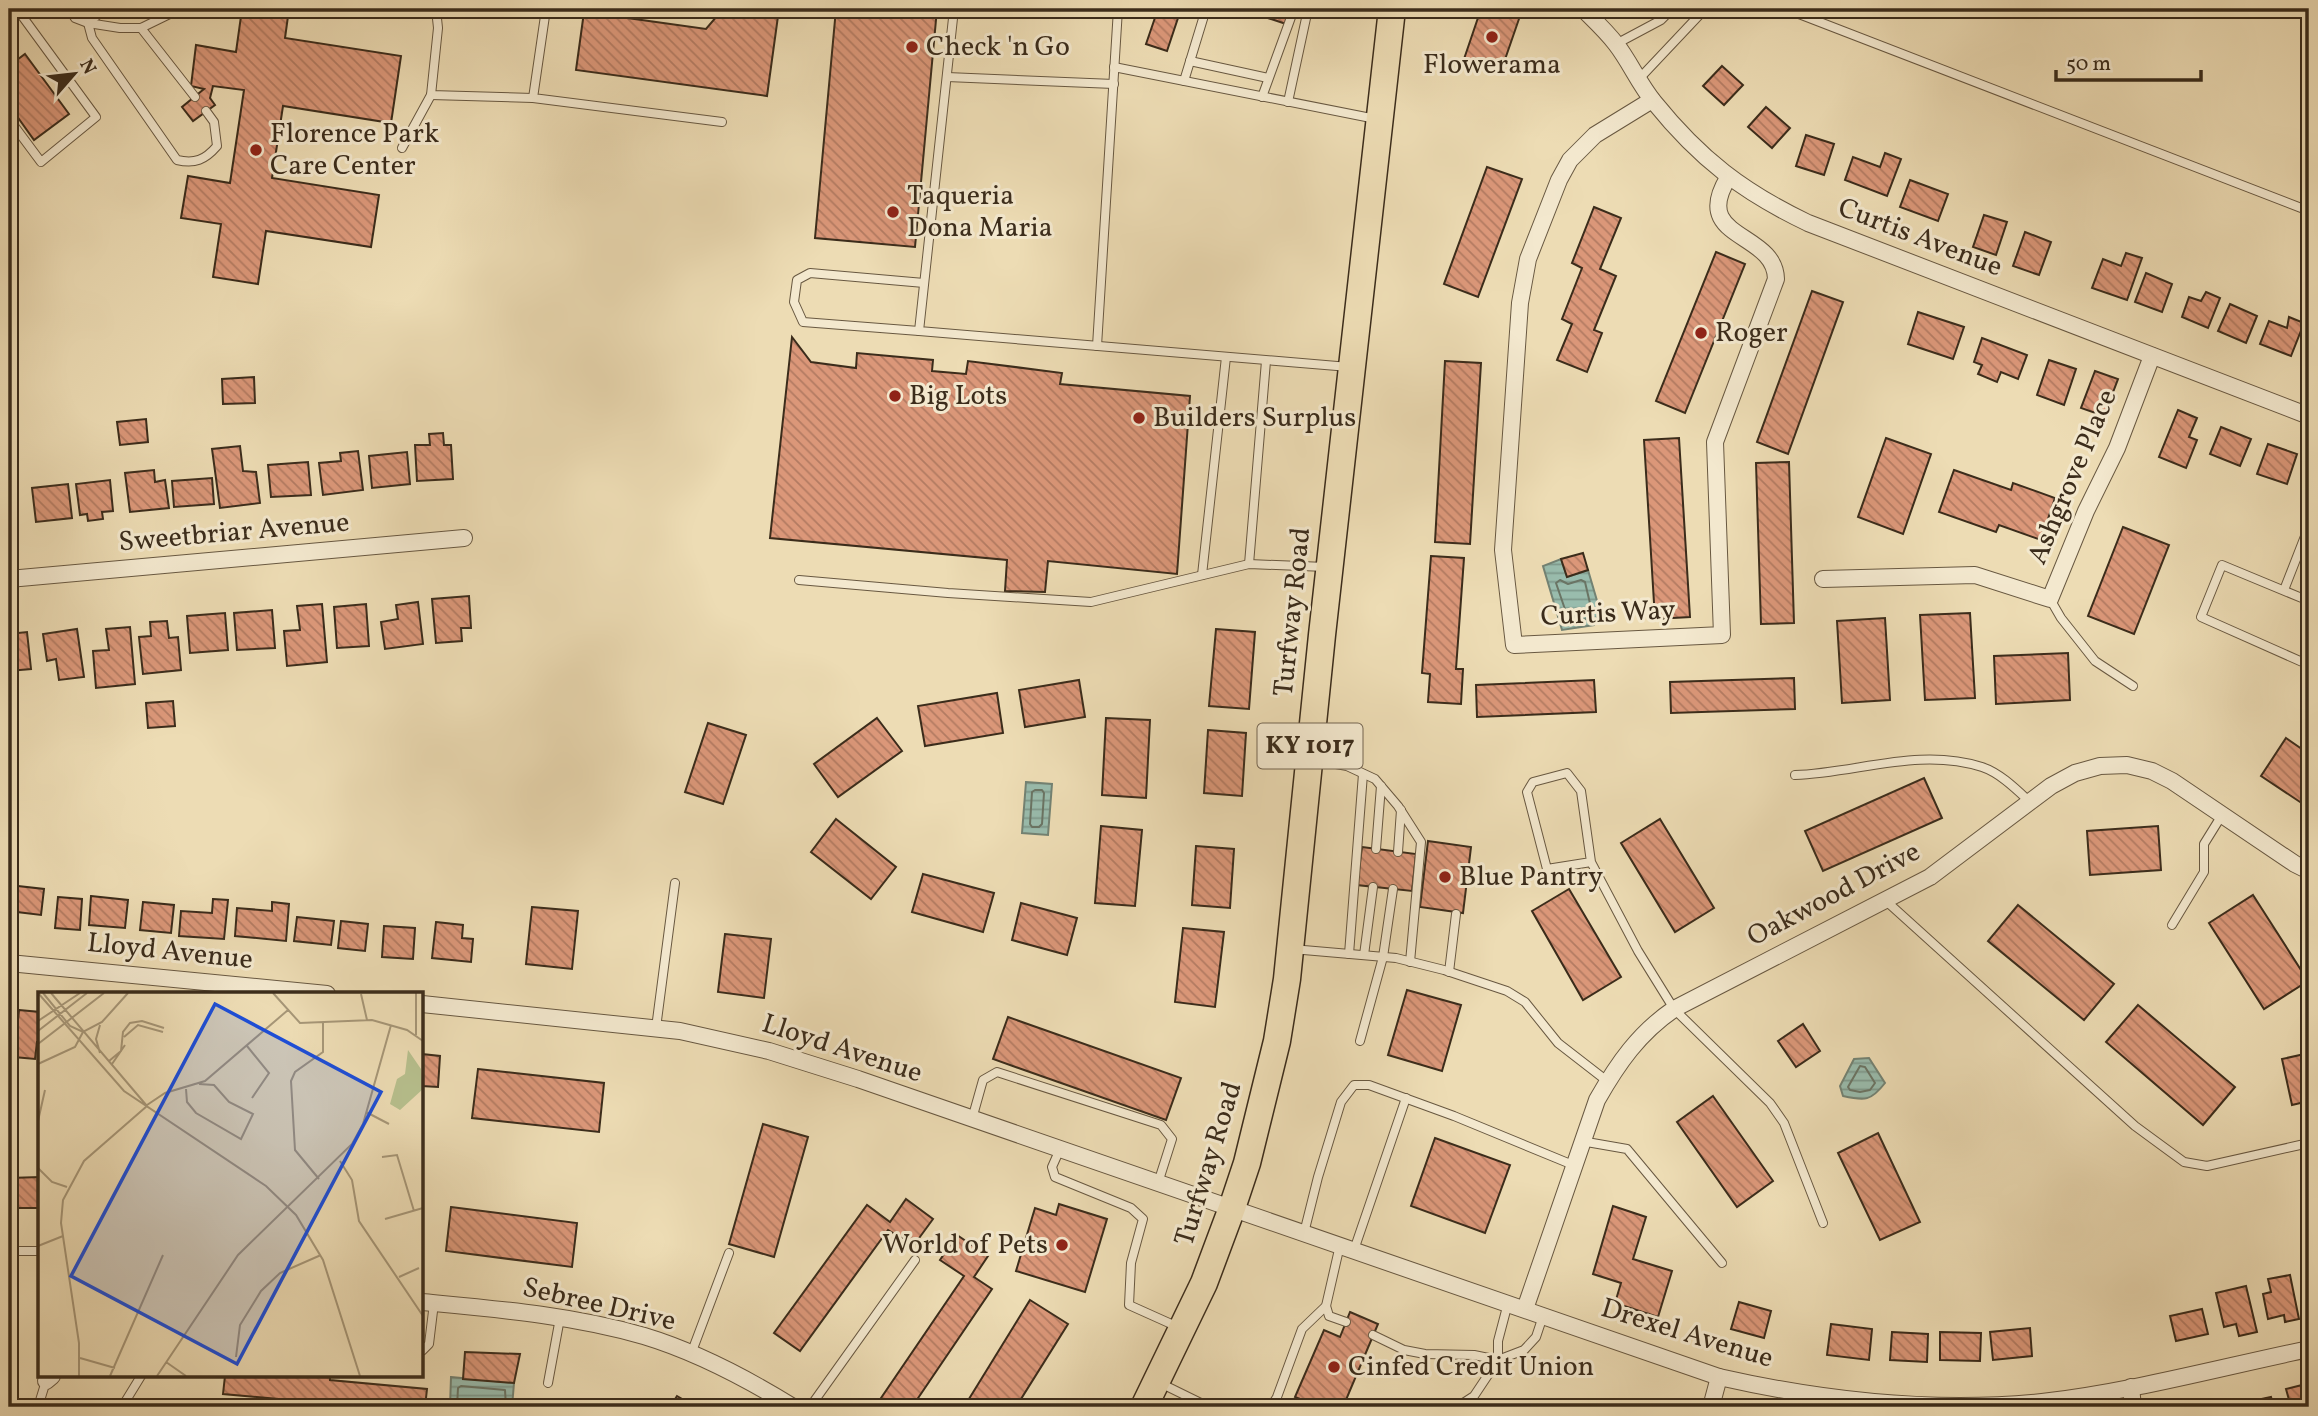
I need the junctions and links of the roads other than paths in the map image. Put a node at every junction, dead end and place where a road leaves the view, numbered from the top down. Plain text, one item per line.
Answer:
1 (16, 9) edge
2 (69, 9) edge
3 (105, 9) edge
4 (180, 9) edge
5 (436, 9) edge
6 (546, 9) edge
7 (954, 9) edge
8 (1118, 9) edge
9 (1206, 9) edge
10 (1294, 9) edge
11 (1308, 9) edge
12 (1392, 9) edge
13 (1583, 9) edge
14 (1672, 9) edge
15 (1705, 9) edge
16 (1786, 9) edge
17 (88, 23) junction
18 (141, 28) junction
19 (1616, 44) junction
20 (1190, 61) junction
21 (1114, 67) junction
22 (947, 78) junction
23 (1268, 78) junction
24 (1638, 80) junction
25 (1184, 81) junction
26 (1114, 84) junction
27 (431, 95) junction
28 (195, 97) dead end
29 (1262, 97) junction
30 (533, 98) junction
31 (1652, 100) junction
32 (1287, 102) junction
33 (206, 111) dead end
34 (9, 119) edge
35 (1379, 120) junction
36 (722, 122) dead end
37 (402, 148) dead end
38 (1728, 178) junction
39 (2309, 211) edge
40 (924, 282) junction
41 (919, 331) junction
42 (1097, 346) junction
43 (2152, 356) junction
44 (1226, 357) junction
45 (1266, 361) junction
46 (1352, 368) junction
47 (2309, 416) edge
48 (2309, 526) edge
49 (464, 538) dead end
50 (1249, 564) junction
51 (1329, 567) junction
52 (1202, 575) junction
53 (9, 579) edge
54 (1823, 579) dead end
55 (799, 580) dead end
56 (2284, 590) junction
57 (2050, 599) junction
58 (2309, 601) edge
59 (2309, 665) edge
60 (2133, 686) dead end
61 (1309, 759) junction
62 (1363, 774) junction
63 (1795, 775) dead end
64 (1381, 786) junction
65 (2030, 802) junction
66 (1401, 810) junction
67 (2221, 815) junction
68 (1376, 849) dead end
69 (1398, 852) dead end
70 (1591, 862) junction
71 (2309, 870) edge
72 (675, 883) dead end
73 (1373, 887) dead end
74 (1393, 889) dead end
75 (1885, 900) junction
76 (1456, 914) dead end
77 (2172, 925) dead end
78 (1290, 949) junction
79 (1349, 954) junction
80 (1364, 955) junction
81 (1382, 957) junction
82 (1410, 962) junction
83 (9, 963) edge
84 (1449, 972) junction
85 (306, 992) edge
86 (424, 1004) edge
87 (1674, 1009) junction
88 (656, 1028) junction
89 (1360, 1041) dead end
90 (1607, 1081) junction
91 (1406, 1098) junction
92 (972, 1119) junction
93 (1581, 1141) junction
94 (2309, 1143) edge
95 (1060, 1149) junction
96 (1573, 1165) junction
97 (1158, 1183) junction
98 (1232, 1208) junction
99 (1823, 1223) dead end
100 (1304, 1233) junction
101 (1347, 1248) junction
102 (9, 1251) edge
103 (38, 1251) edge
104 (729, 1254) dead end
105 (915, 1260) dead end
106 (1722, 1263) dead end
107 (428, 1302) edge
108 (1508, 1303) junction
109 (1326, 1306) junction
110 (1525, 1309) junction
111 (1543, 1315) junction
112 (560, 1318) junction
113 (1346, 1322) dead end
114 (1184, 1329) junction
115 (1373, 1335) dead end
116 (424, 1349) edge
117 (2309, 1349) edge
118 (691, 1354) junction
119 (1498, 1360) junction
120 (1719, 1377) junction
121 (49, 1378) edge
122 (140, 1378) edge
123 (1157, 1381) junction
124 (548, 1384) dead end
125 (2132, 1387) junction
126 (767, 1400) edge
127 (38, 1407) edge
128 (122, 1407) edge
129 (793, 1407) edge
130 (810, 1407) edge
131 (1144, 1407) edge
132 (1209, 1407) edge
133 (1271, 1407) edge
134 (1457, 1407) edge
135 (1711, 1407) edge
136 (2133, 1407) edge

1 - 34 lane
2 - 17 lane
3 - 17 lane
4 - 18 lane
5 - 27 lane
6 - 30 lane
7 - 22 lane
8 - 21 lane
9 - 20 lane
10 - 23 lane
11 - 32 lane
12 - 35 main road, Turfway Road / KY 1017
13 - 19 street, Curtis Avenue
14 - 19 lane
15 - 24 lane
16 - 39 lane
17 - 18 lane
17 - 33 lane
18 - 28 lane
19 - 24 street, Curtis Avenue
20 - 23 lane
20 - 25 lane
21 - 25 lane
21 - 26 lane
22 - 26 lane
22 - 40 lane
23 - 29 lane
24 - 31 street, Curtis Avenue
25 - 29 lane
26 - 42 lane
27 - 30 lane
27 - 37 lane
29 - 32 lane
30 - 36 lane
31 - 38 street, Curtis Avenue
31 - 38 street, Curtis Way
32 - 35 lane
35 - 46 main road, Turfway Road / KY 1017
38 - 43 street, Curtis Avenue
40 - 41 lane
40 - 41 lane
41 - 42 lane
42 - 44 lane
43 - 47 street, Curtis Avenue
43 - 57 street, Ashgrove Place
44 - 45 lane
44 - 52 lane
45 - 46 lane
45 - 50 lane
46 - 51 main road, Turfway Road / KY 1017
48 - 56 lane
49 - 53 street, Sweetbriar Avenue
50 - 51 lane
50 - 52 lane
51 - 61 main road, Turfway Road / KY 1017
52 - 55 lane
54 - 57 street, Ashgrove Place
56 - 58 lane
56 - 59 lane
57 - 60 lane
61 - 62 lane
61 - 78 main road, Turfway Road / KY 1017
62 - 64 lane
62 - 79 lane
63 - 65 lane
64 - 66 lane
64 - 68 lane
65 - 67 street, Oakwood Drive
65 - 75 street, Oakwood Drive
66 - 69 lane
66 - 82 lane
67 - 71 street, Oakwood Drive
67 - 77 lane
70 - 70 lane
70 - 87 lane
72 - 88 lane
73 - 80 lane
74 - 81 lane
75 - 87 street, Oakwood Drive
75 - 94 lane
76 - 84 lane
78 - 79 lane
78 - 98 main road, Turfway Road / KY 1017
79 - 80 lane
80 - 81 lane
81 - 82 lane
81 - 89 lane
82 - 84 lane
83 - 85 street, Lloyd Avenue
84 - 90 lane
86 - 88 street, Lloyd Avenue
87 - 90 street, Oakwood Drive
87 - 99 lane
88 - 92 street, Lloyd Avenue
90 - 93 street, Oakwood Drive
91 - 96 lane
91 - 100 lane
91 - 101 lane
92 - 95 street, Lloyd Avenue
92 - 97 lane
93 - 96 street, Oakwood Drive
93 - 106 lane
95 - 97 street, Lloyd Avenue
95 - 114 lane
96 - 110 street, Oakwood Drive
97 - 98 street, Lloyd Avenue
98 - 100 street, Drexel Avenue
98 - 114 main road, Turfway Road / KY 1017
100 - 101 street, Drexel Avenue
101 - 108 street, Drexel Avenue
101 - 109 lane
102 - 103 lane
104 - 118 lane
105 - 130 lane
107 - 112 street, Sebree Drive
107 - 116 lane
108 - 110 street, Drexel Avenue
108 - 119 lane
109 - 113 lane
109 - 133 lane
110 - 111 street, Drexel Avenue
111 - 119 lane
111 - 120 street, Drexel Avenue
112 - 118 street, Sebree Drive
112 - 124 lane
114 - 123 main road, Turfway Road / KY 1017
115 - 119 lane
117 - 125 street, Drexel Avenue
118 - 126 street, Sebree Drive
119 - 134 lane
120 - 125 street, Drexel Avenue
120 - 135 street
121 - 127 lane
122 - 128 lane
123 - 131 main road, Turfway Road / KY 1017
123 - 132 lane
125 - 136 street
126 - 129 street, Sebree Drive

